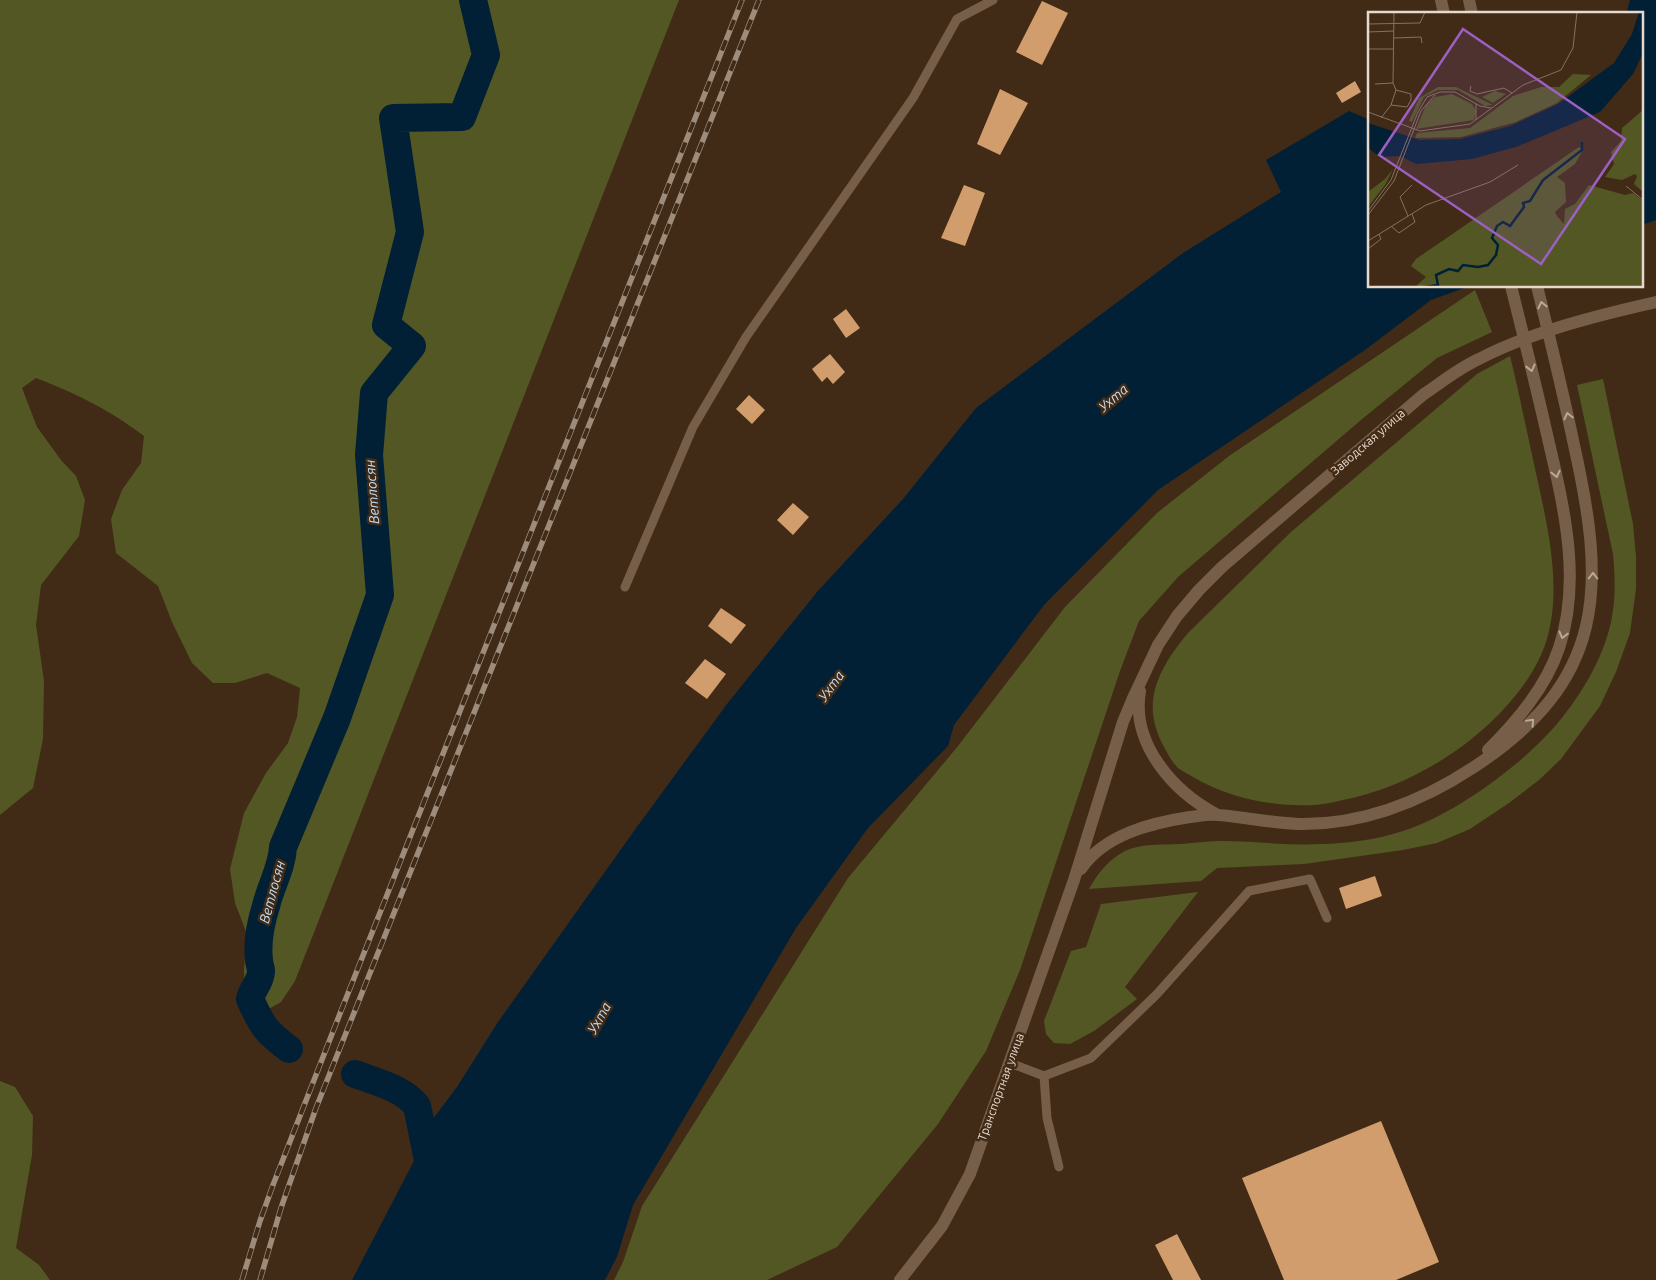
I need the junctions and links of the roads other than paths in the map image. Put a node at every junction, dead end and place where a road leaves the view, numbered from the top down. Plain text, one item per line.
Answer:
1 (993, 0) edge
2 (1511, 288) edge
3 (1537, 288) edge
4 (1656, 302) edge
5 (625, 587) dead end
6 (1144, 674) junction
7 (1450, 782) junction
8 (1216, 814) junction
9 (1074, 880) junction
10 (1327, 918) dead end
11 (1010, 1063) junction
12 (1044, 1076) junction
13 (1059, 1167) dead end
14 (900, 1280) edge

1 - 5 lane
2 -> 7 street
7 -> 3 street
4 - 6 street, Заводская улица
6 - 8 street
6 - 9 street
7 - 8 street
8 - 9 street
9 - 11 street, Транспортная улица
10 - 12 lane
11 - 12 lane
11 - 14 street, Транспортная улица
12 - 13 lane

